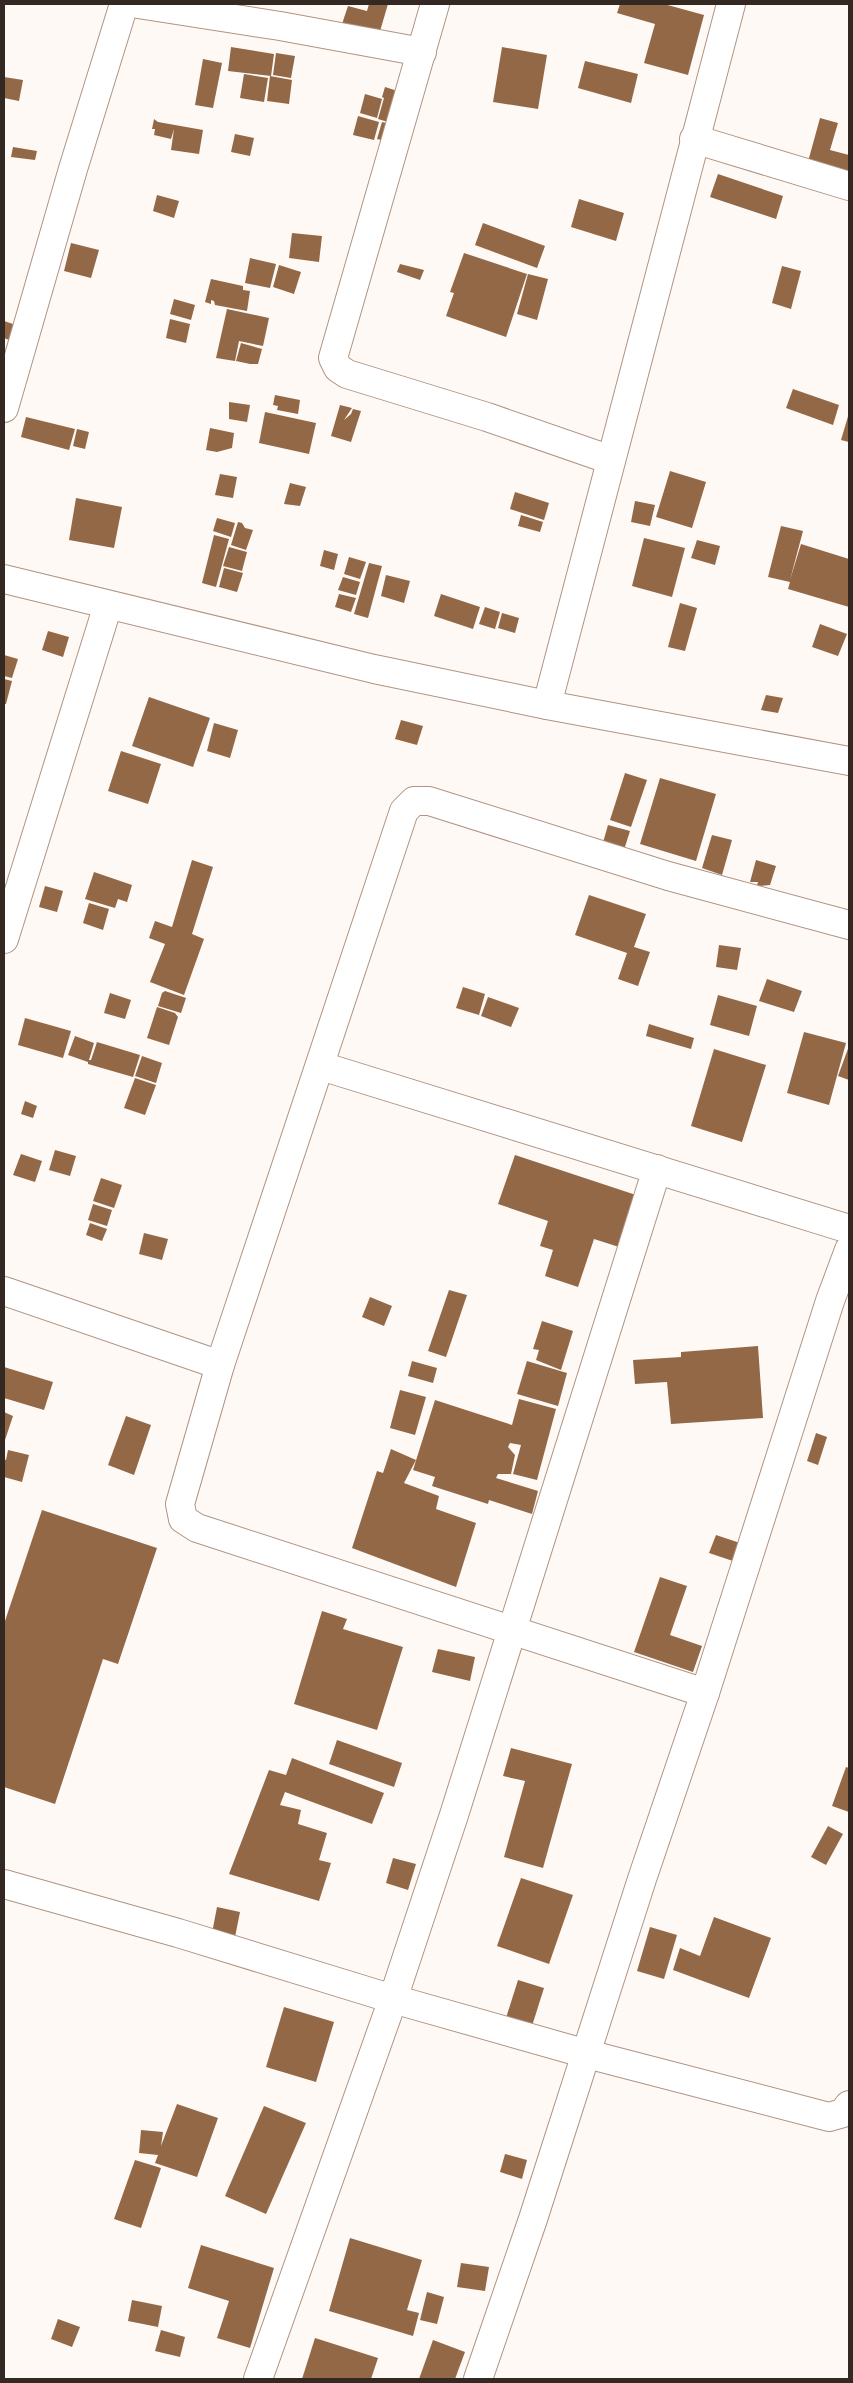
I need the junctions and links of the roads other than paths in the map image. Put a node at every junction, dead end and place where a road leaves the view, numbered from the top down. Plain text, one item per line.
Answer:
1 (124, 4) edge
2 (138, 4) edge
3 (435, 4) edge
4 (731, 4) edge
5 (422, 52) junction
6 (694, 139) junction
7 (849, 186) edge
8 (4, 408) edge
9 (611, 460) junction
10 (4, 579) edge
11 (108, 605) junction
12 (547, 705) junction
13 (849, 762) edge
14 (849, 925) edge
15 (4, 939) edge
16 (321, 1066) junction
17 (657, 1169) junction
18 (849, 1229) edge
19 (849, 1250) edge
20 (4, 1291) edge
21 (840, 1304) edge
22 (220, 1365) junction
23 (511, 1628) junction
24 (705, 1693) junction
25 (4, 1884) edge
26 (393, 1999) junction
27 (587, 2054) junction
28 (849, 2105) edge
29 (258, 2379) edge
30 (478, 2379) edge

1 - 8 street
2 - 5 street
3 - 5 street
4 - 6 street
5 - 9 street
6 - 7 street
6 - 9 street
9 - 12 street
10 - 11 street
11 - 12 street
11 - 15 street
12 - 13 street
14 - 16 street
16 - 17 street
16 - 22 street
17 - 18 street
17 - 23 street
19 - 21 street
20 - 22 street
21 - 24 street
22 - 23 street
23 - 24 street
23 - 26 street
24 - 27 street
25 - 26 street
26 - 27 street
26 - 29 street
27 - 28 street
27 - 30 street

